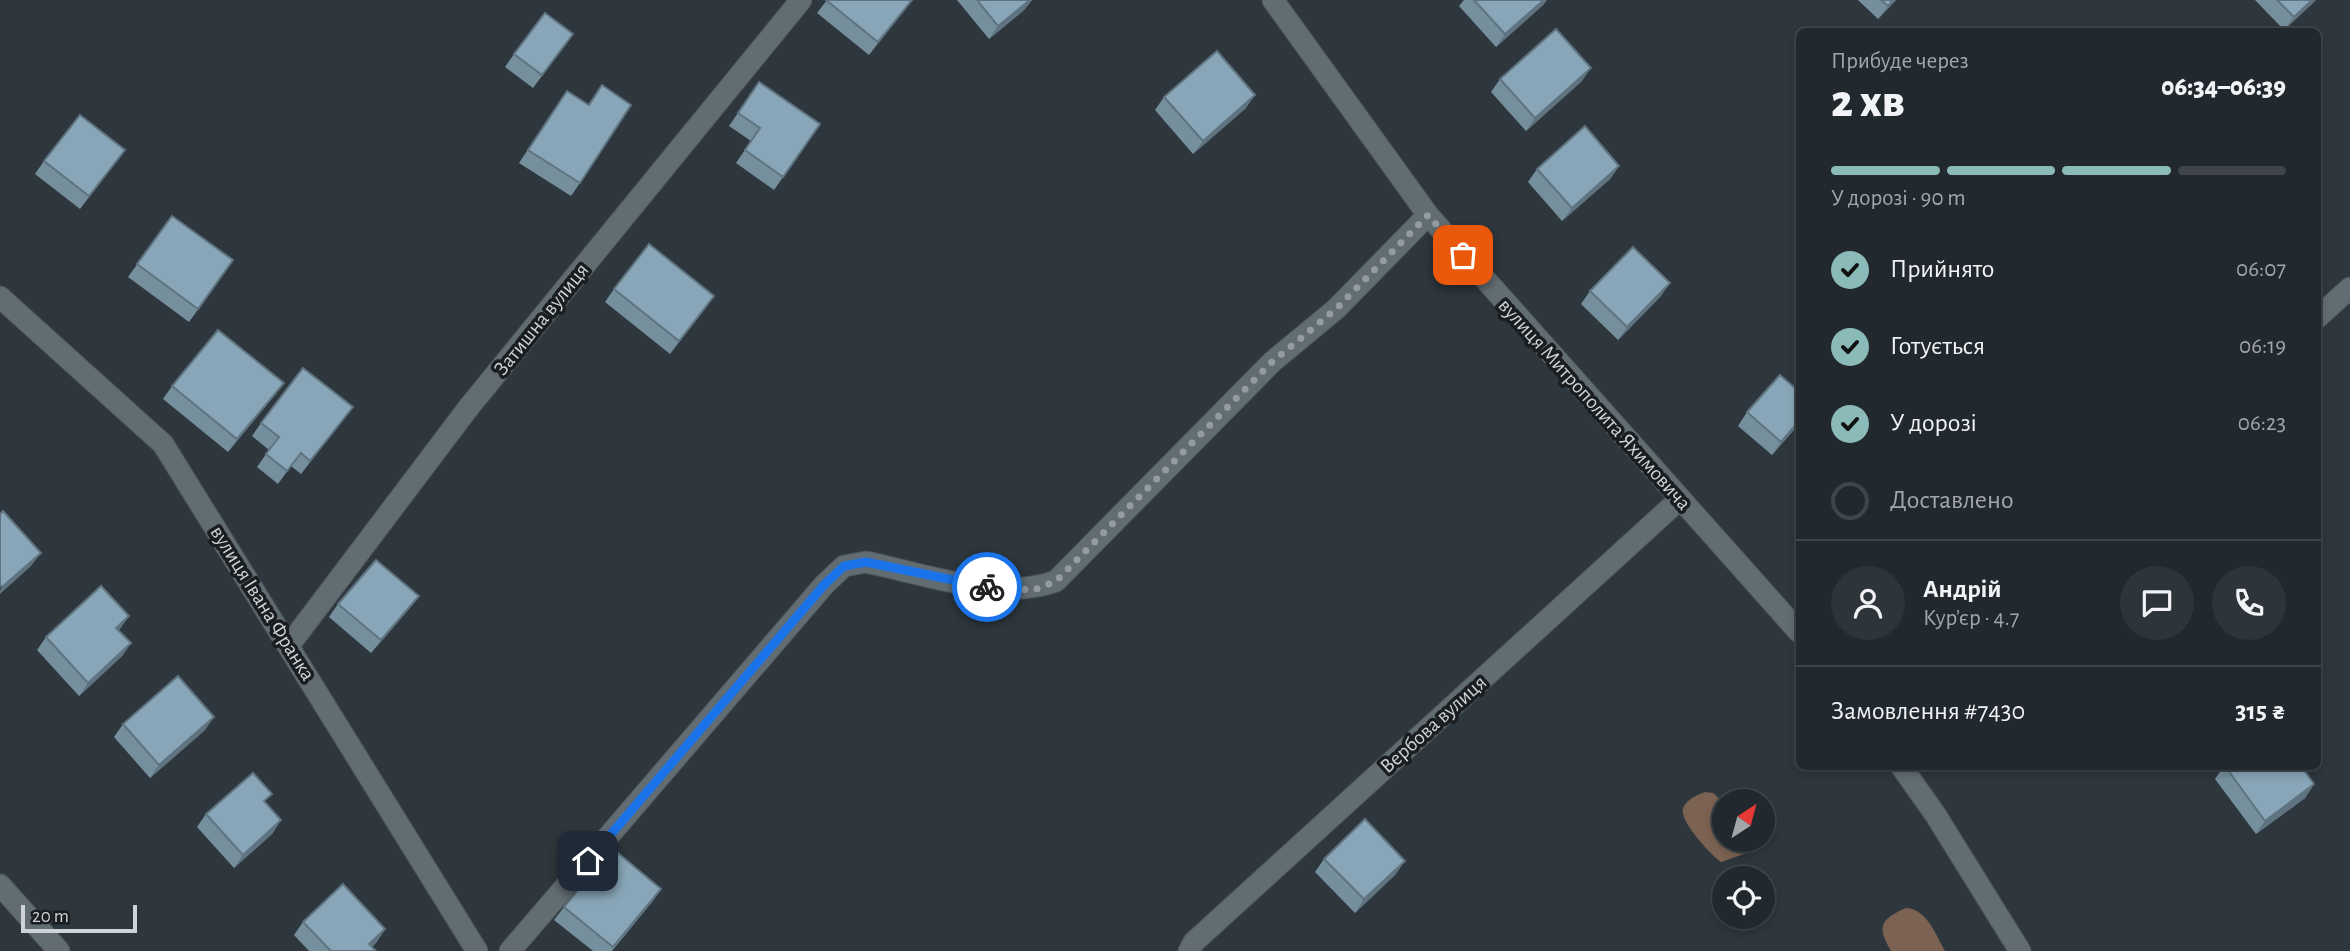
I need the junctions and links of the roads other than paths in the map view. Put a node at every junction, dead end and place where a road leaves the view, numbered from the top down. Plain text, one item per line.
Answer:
1 (801, 0) edge
2 (1273, 0) edge
3 (1428, 215) junction
4 (2350, 288) edge
5 (0, 297) edge
6 (2321, 314) edge
7 (1680, 499) junction
8 (1796, 629) edge
9 (289, 644) junction
10 (1904, 770) edge
11 (0, 885) edge
12 (59, 951) edge
13 (477, 951) edge
14 (510, 951) edge
15 (1189, 951) edge
16 (2020, 951) edge

1 - 9 street, Затишна вулиця
2 - 3 street, вулиця Митрополита Яхимовича
3 - 7 street, вулиця Митрополита Яхимовича
3 - 14 street
4 - 6 street
5 - 9 street, вулиця Івана Франка
7 - 8 street, вулиця Митрополита Яхимовича
7 - 15 street, Вербова вулиця
9 - 13 street, вулиця Івана Франка
10 - 16 street
11 - 12 street

